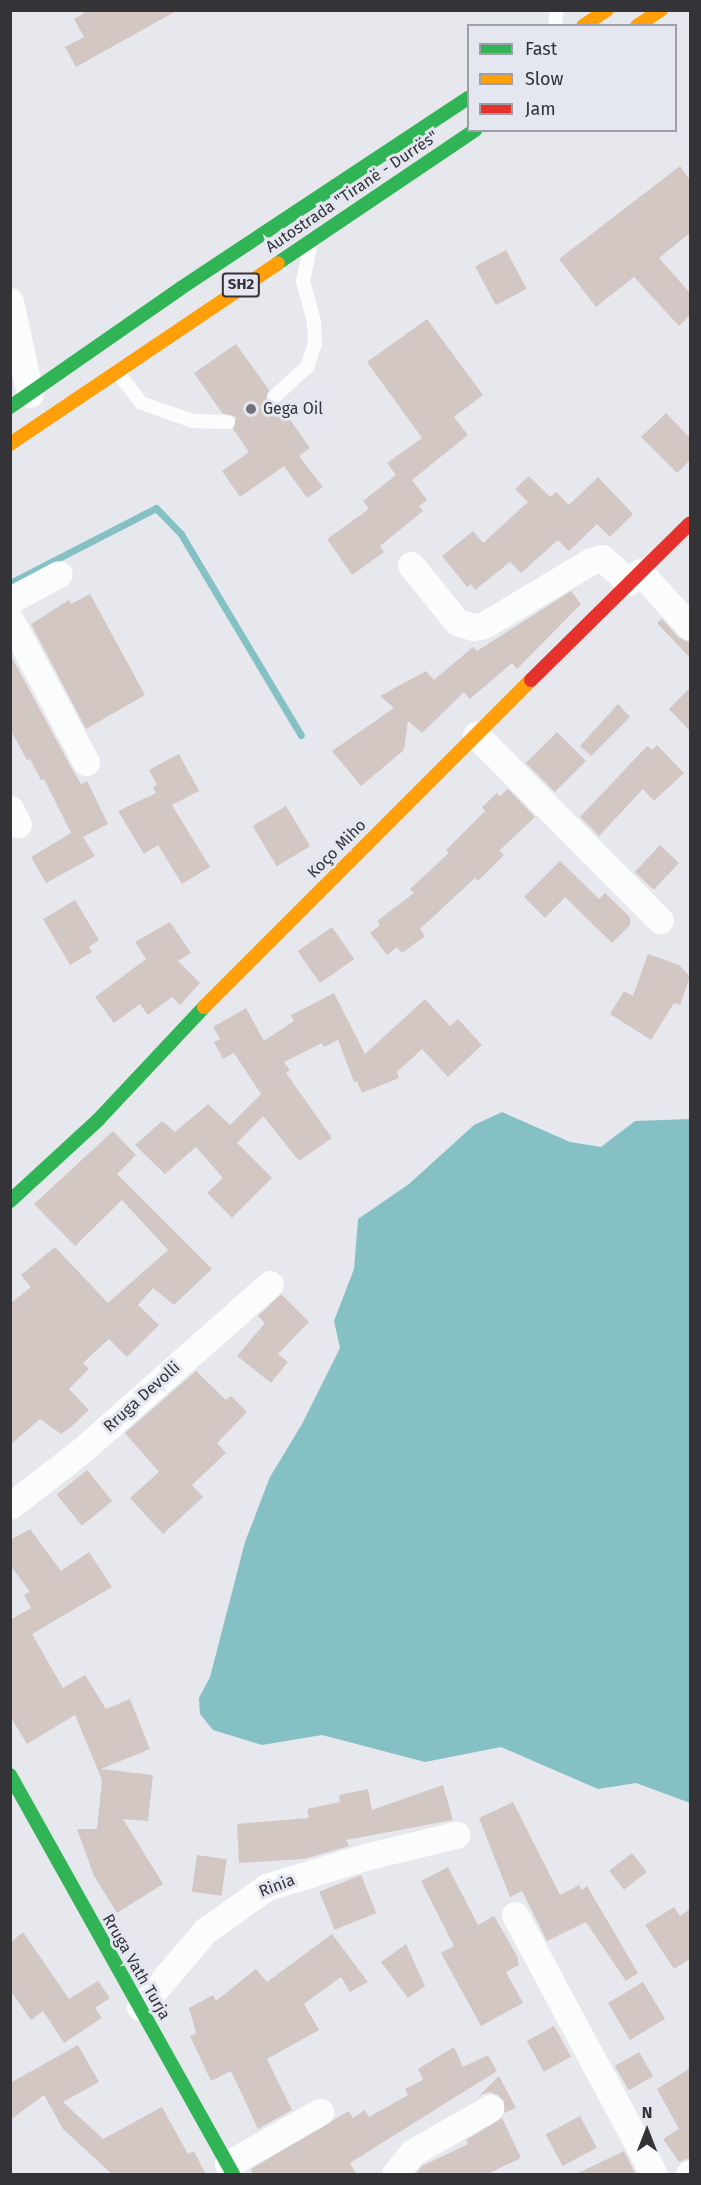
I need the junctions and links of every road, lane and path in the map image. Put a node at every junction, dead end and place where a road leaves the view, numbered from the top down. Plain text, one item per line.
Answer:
1 (607, 10) edge
2 (661, 10) edge
3 (586, 24) edge
4 (640, 24) edge
5 (467, 99) edge
6 (472, 132) edge
7 (311, 238) junction
8 (10, 301) edge
9 (115, 370) junction
10 (274, 397) dead end
11 (20, 401) edge
12 (228, 422) dead end
13 (10, 444) edge
14 (690, 523) edge
15 (411, 565) dead end
16 (59, 574) dead end
17 (635, 577) junction
18 (10, 600) edge
19 (10, 620) edge
20 (690, 627) edge
21 (476, 735) junction
22 (86, 762) dead end
23 (660, 920) dead end
24 (10, 1201) edge
25 (270, 1284) dead end
26 (10, 1506) edge
27 (10, 1775) edge
28 (19, 1812) edge
29 (456, 1835) dead end
30 (515, 1915) dead end
31 (140, 2007) junction
32 (490, 2108) dead end
33 (320, 2112) dead end
34 (230, 2170) edge
35 (395, 2175) edge
36 (654, 2175) edge

1 - 3 main road
2 - 4 main road
5 - 11 main road, Autostrada "Tiranë - Durrës" / SH2
6 - 7 main road, Autostrada "Tiranë - Durrës" / SH2
7 - 9 main road, Autostrada "Tiranë - Durrës" / SH2
7 - 10 lane
8 - 11 street
9 - 12 lane
9 - 13 main road, Autostrada "Tiranë - Durrës" / SH2
14 - 17 main road, Koço Miho
15 - 17 street
16 - 18 street
17 - 20 street
17 - 21 main road, Koço Miho
19 - 22 street
21 - 23 street
21 - 24 main road, Koço Miho
25 - 26 street, Rruga Devolli
27 - 28 main road, Rruga Vath Turja
28 - 31 main road, Rruga Vath Turja
29 - 31 street, Rinia
30 - 36 street
31 - 34 main road, Rruga Vath Turja
32 - 35 street
33 - 34 street

